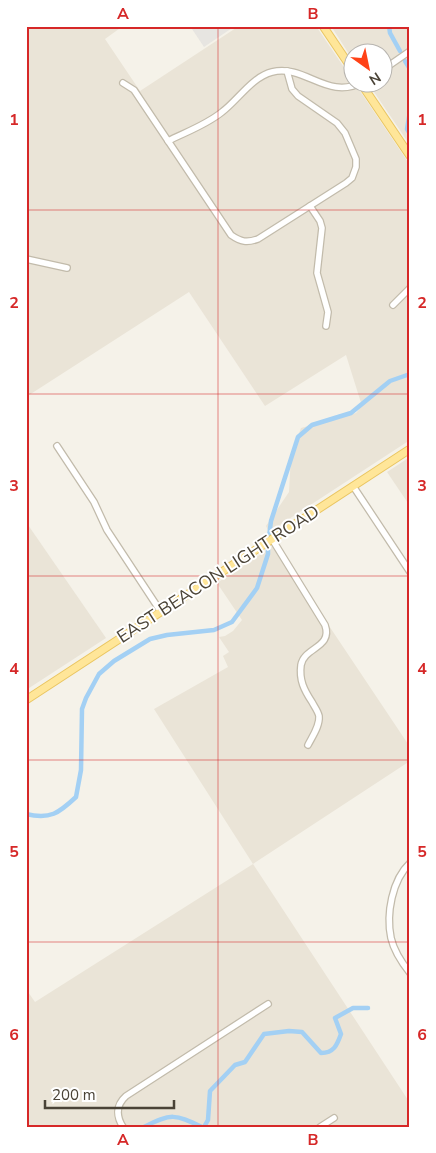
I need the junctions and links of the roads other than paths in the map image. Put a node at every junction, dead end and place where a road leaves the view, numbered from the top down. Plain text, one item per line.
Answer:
1 (322, 26) edge
2 (410, 51) edge
3 (344, 58) edge
4 (394, 62) edge
5 (287, 71) junction
6 (123, 83) dead end
7 (344, 88) edge
8 (368, 92) edge
9 (168, 141) junction
10 (410, 156) edge
11 (310, 206) junction
12 (26, 259) edge
13 (67, 268) dead end
14 (410, 288) edge
15 (393, 305) dead end
16 (326, 326) dead end
17 (57, 446) dead end
18 (410, 449) edge
19 (353, 486) junction
20 (272, 539) junction
21 (410, 572) edge
22 (161, 612) junction
23 (26, 700) edge
24 (308, 745) dead end
25 (410, 863) edge
26 (410, 973) edge
27 (268, 1004) dead end
28 (334, 1118) dead end
29 (123, 1127) edge
30 (320, 1127) edge

1 - 3 main road
2 - 4 street
5 - 7 street
5 - 9 street
5 - 11 street
6 - 9 street
8 - 10 main road
9 - 11 street
11 - 16 street
12 - 13 street
14 - 15 street
17 - 22 street
18 - 19 main road, EAST BEACON LIGHT ROAD
19 - 20 main road, EAST BEACON LIGHT ROAD
19 - 21 street
20 - 22 main road, EAST BEACON LIGHT ROAD
20 - 24 street
22 - 23 main road, EAST BEACON LIGHT ROAD
25 - 26 street
27 - 29 street
28 - 30 street

